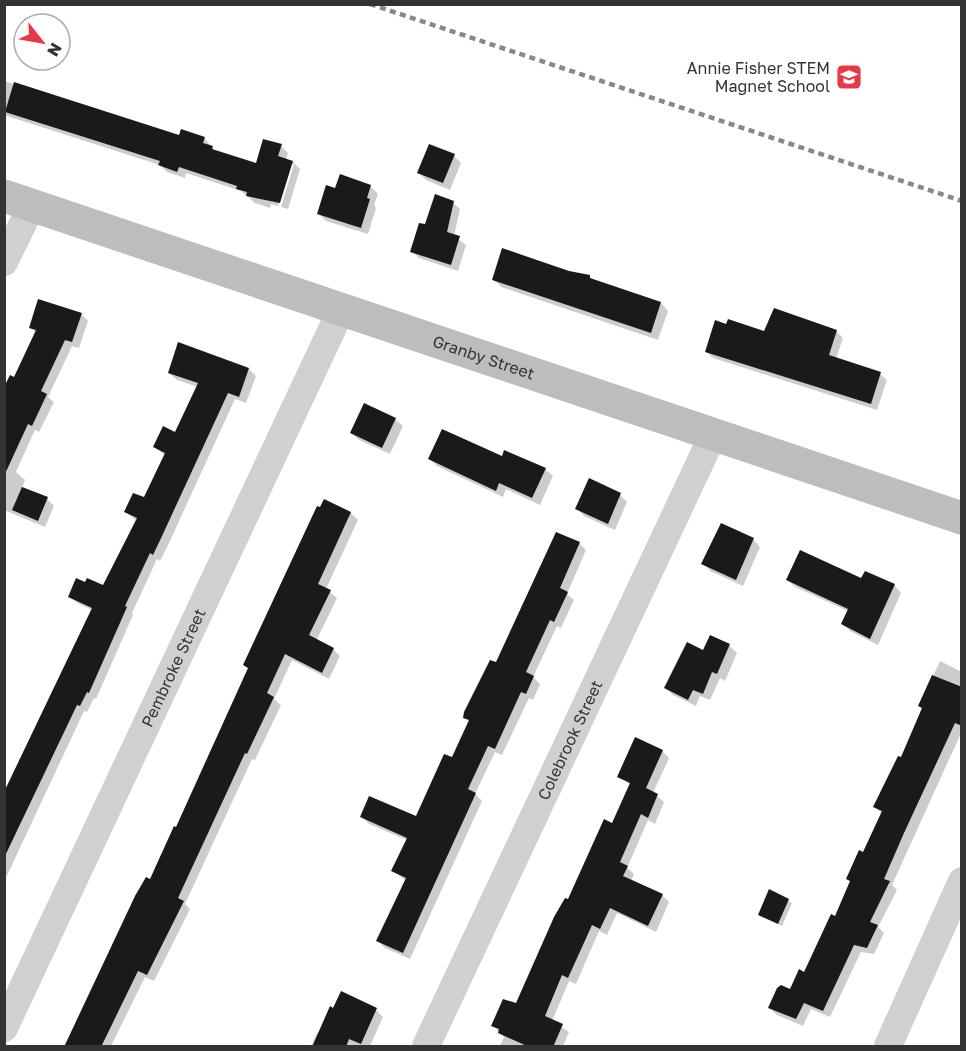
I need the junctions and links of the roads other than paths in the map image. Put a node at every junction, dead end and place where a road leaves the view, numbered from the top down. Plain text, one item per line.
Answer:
1 (18, 200) edge
2 (4, 262) edge
3 (342, 308) junction
4 (713, 435) junction
5 (962, 518) edge
6 (962, 881) edge
7 (4, 1028) edge
8 (426, 1047) edge
9 (888, 1047) edge

1 - 2 street
1 - 3 main road, Granby Street
3 - 4 main road, Granby Street
3 - 7 street, Pembroke Street
4 - 5 main road, Granby Street
4 - 8 street, Colebrook Street
6 - 9 street

